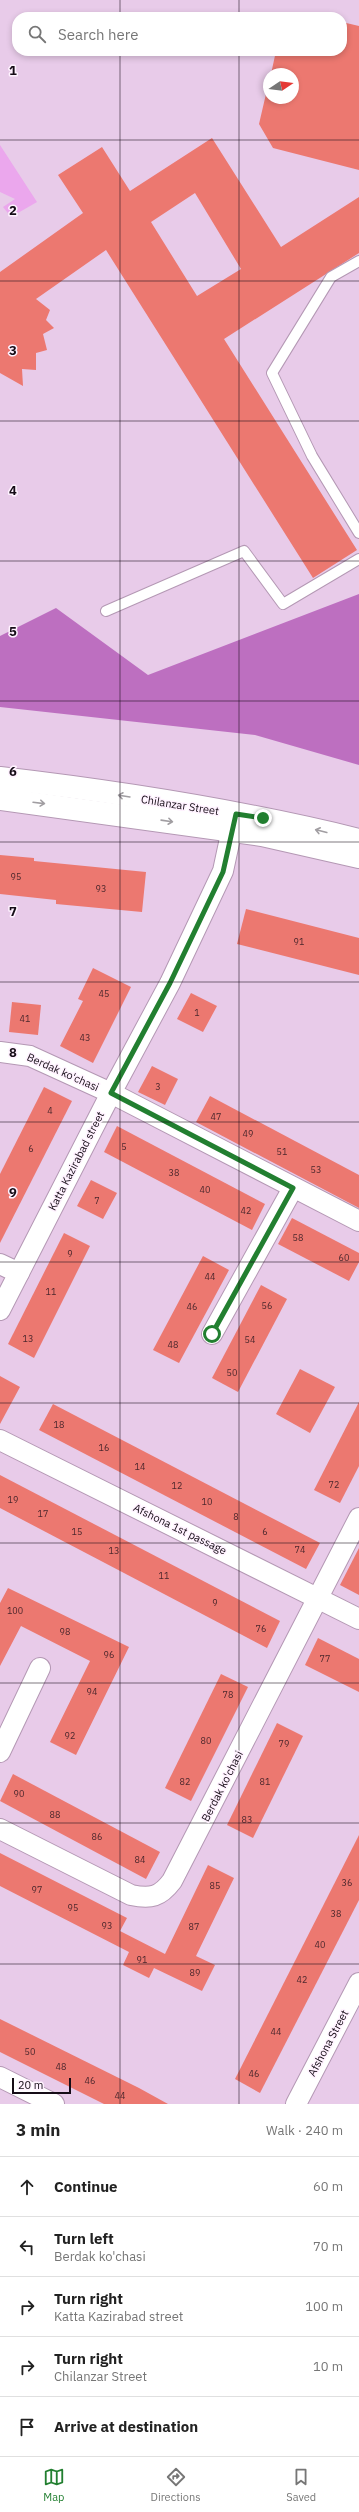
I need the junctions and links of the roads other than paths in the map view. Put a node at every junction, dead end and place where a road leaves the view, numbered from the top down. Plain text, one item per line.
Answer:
1 (359, 261) edge
2 (359, 533) edge
3 (359, 560) edge
4 (106, 611) dead end
5 (0, 778) edge
6 (0, 799) edge
7 (234, 822) junction
8 (359, 840) edge
9 (359, 857) edge
10 (0, 1052) edge
11 (111, 1093) junction
12 (293, 1188) junction
13 (359, 1221) edge
14 (0, 1264) edge
15 (19, 1273) junction
16 (0, 1310) edge
17 (212, 1334) dead end
18 (0, 1440) edge
19 (359, 1518) edge
20 (319, 1599) junction
21 (359, 1619) edge
22 (40, 1668) dead end
23 (0, 1752) edge
24 (0, 1829) edge
25 (357, 1993) edge
26 (0, 2077) edge
27 (54, 2104) edge
28 (296, 2104) edge

1 - 2 lane
3 - 4 lane
7 -> 5 main road, Chilanzar Street
6 -> 7 main road, Chilanzar Street
8 -> 7 main road, Chilanzar Street
7 - 9 main road, Chilanzar Street
7 - 11 street, Katta Kazirabad street
10 - 11 street, Berdak ko'chasi
11 - 12 street, Berdak ko'chasi
11 - 15 street, Katta Kazirabad street
12 - 13 street, Berdak ko'chasi
12 - 17 street
14 - 15 street
15 - 16 street, Katta Kazirabad street
18 - 20 street, Afshona 1st passage
19 - 20 street, Berdak ko'chasi
20 - 21 street, Afshona 1st passage
20 - 24 street, Berdak ko'chasi
22 - 23 street
25 - 28 street, Afshona Street
26 - 27 street

